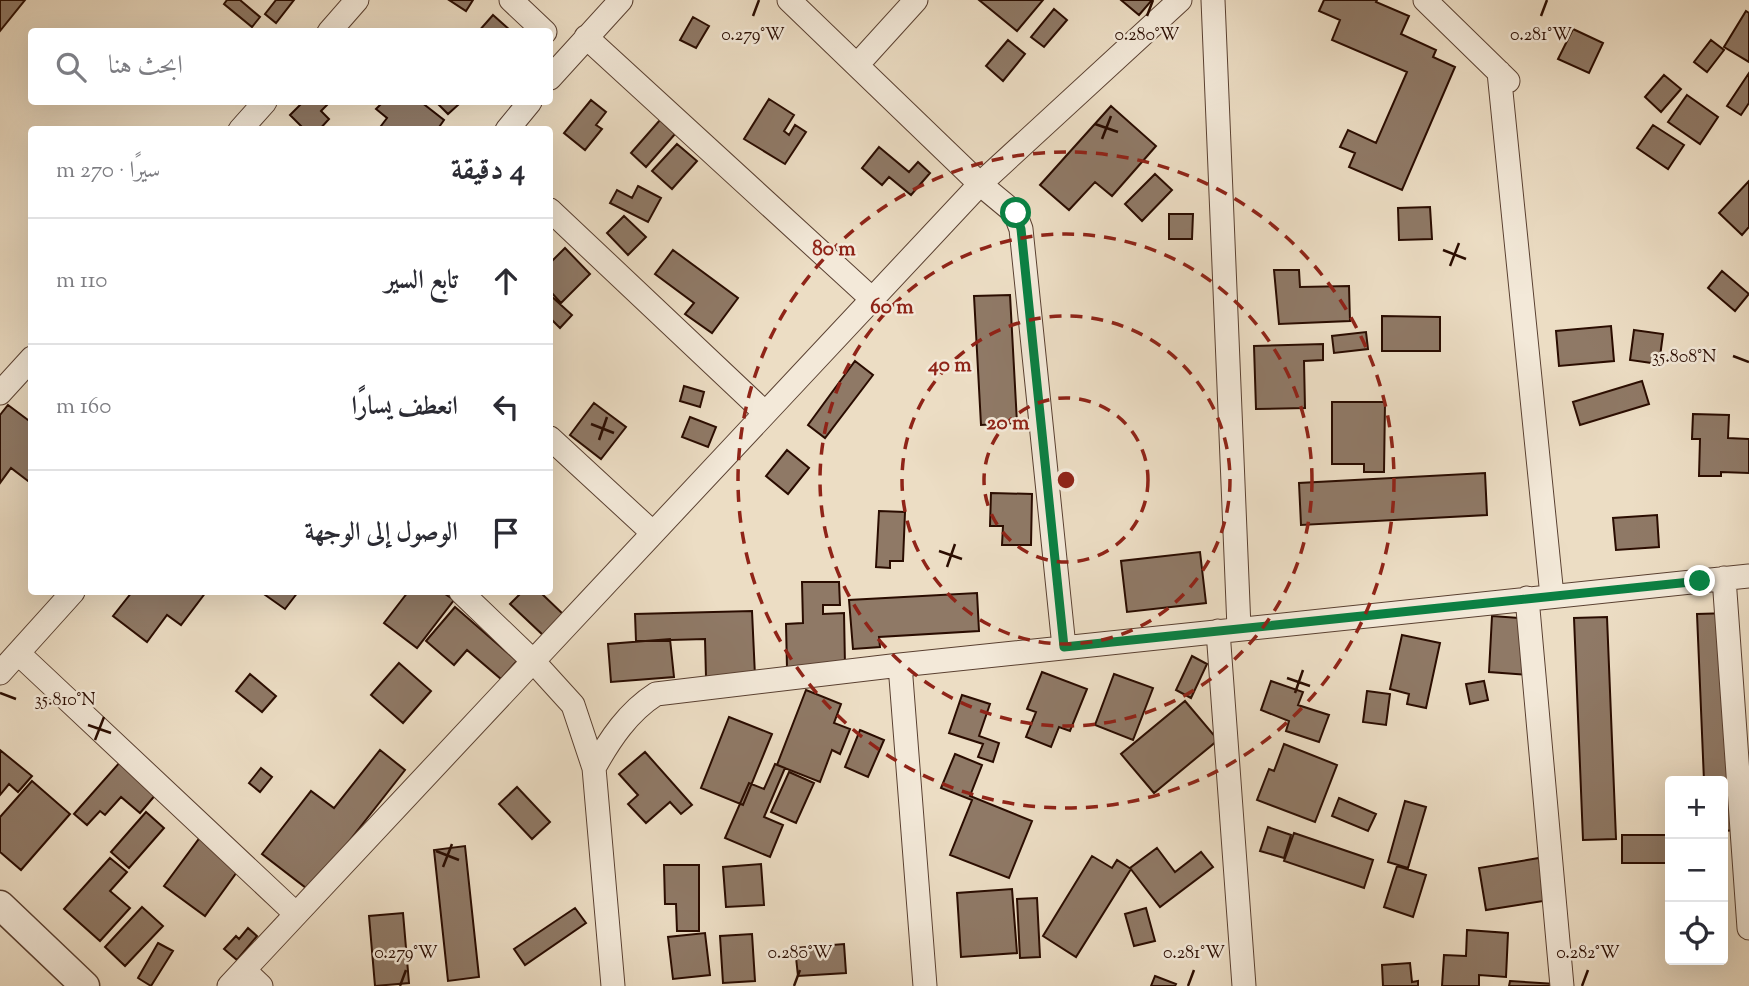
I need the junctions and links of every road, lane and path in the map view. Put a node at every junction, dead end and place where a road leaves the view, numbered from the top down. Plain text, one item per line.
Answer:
1 (357, 0) edge
2 (511, 0) edge
3 (621, 0) edge
4 (789, 0) edge
5 (916, 0) edge
6 (1180, 0) edge
7 (1213, 0) edge
8 (1425, 0) edge
9 (332, 28) edge
10 (541, 28) edge
11 (586, 37) junction
12 (553, 39) edge
13 (569, 54) junction
14 (857, 65) junction
15 (553, 74) edge
16 (262, 105) edge
17 (528, 105) edge
18 (244, 126) edge
19 (510, 126) edge
20 (980, 184) junction
21 (553, 213) edge
22 (872, 299) junction
23 (28, 362) edge
24 (0, 393) edge
25 (765, 414) junction
26 (553, 441) edge
27 (653, 533) junction
28 (1749, 576) edge
29 (1724, 578) junction
30 (70, 595) edge
31 (464, 595) edge
32 (1552, 596) junction
33 (1527, 598) junction
34 (1229, 629) junction
35 (1064, 647) junction
36 (18, 653) junction
37 (533, 660) junction
38 (900, 665) junction
39 (0, 673) edge
40 (594, 768) junction
41 (1747, 874) edge
42 (1748, 902) edge
43 (0, 905) edge
44 (296, 914) junction
45 (1749, 928) edge
46 (236, 978) edge
47 (85, 986) edge
48 (261, 986) edge
49 (613, 986) edge
50 (925, 986) edge
51 (1244, 986) edge
52 (1562, 986) edge

1 - 9 street
2 - 10 street
3 - 11 street
4 - 14 street
5 - 14 street
6 - 20 street
7 - 34 street
8 - 32 street
11 - 13 street
11 - 22 street
12 - 13 street
13 - 15 street
14 - 20 street
16 - 18 street
17 - 19 street
20 - 22 street
20 - 35 street
21 - 25 street
22 - 25 street
23 - 24 street
25 - 27 street
26 - 27 street
27 - 37 street
28 - 29 street
29 - 32 street
29 - 41 street
30 - 36 street
31 - 37 street
32 - 33 street
33 - 34 street
33 - 52 street
34 - 35 street
34 - 51 street
35 - 38 street
36 - 39 street
36 - 44 street
37 - 40 street
37 - 44 street
38 - 40 street
38 - 50 street
40 - 49 street
41 - 42 street
42 - 45 street
43 - 47 street
44 - 46 street
46 - 48 street

